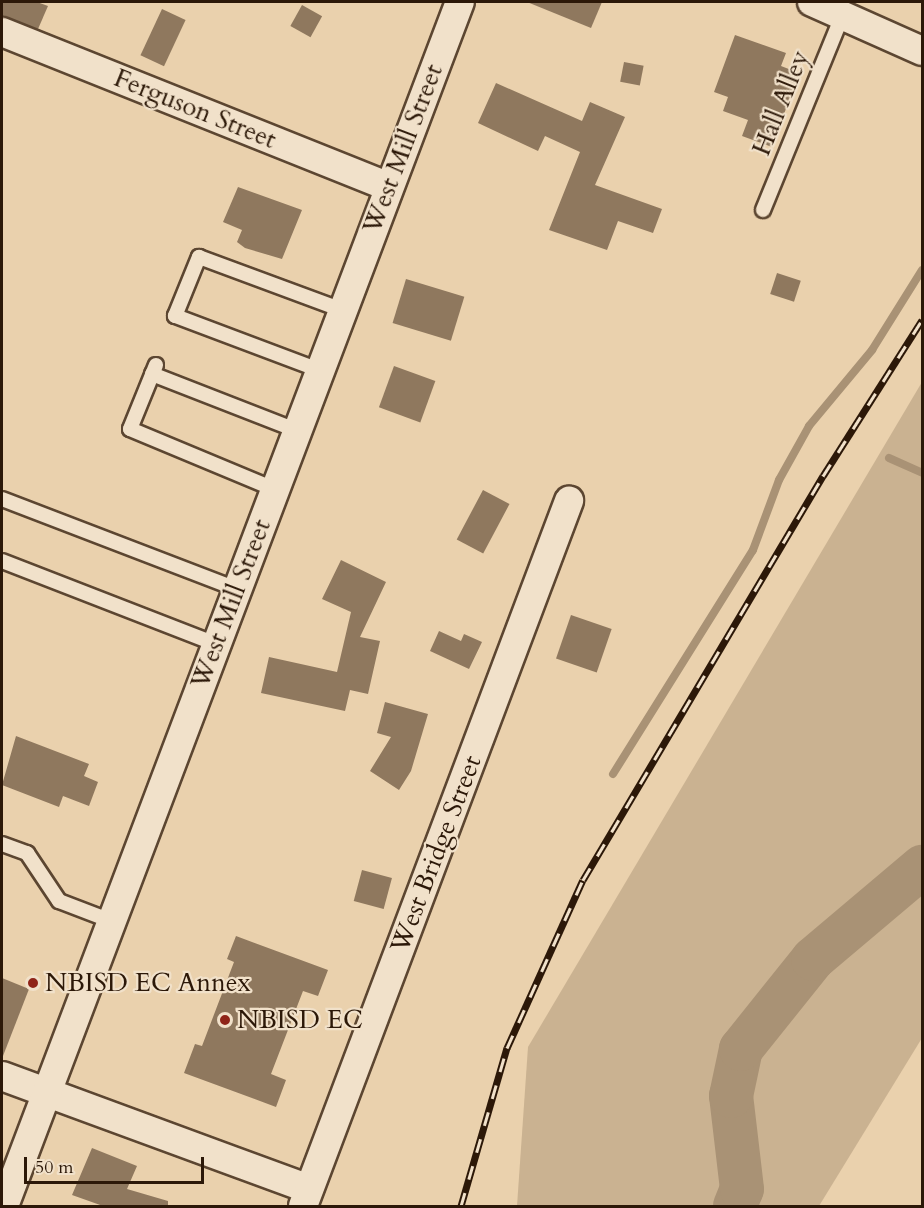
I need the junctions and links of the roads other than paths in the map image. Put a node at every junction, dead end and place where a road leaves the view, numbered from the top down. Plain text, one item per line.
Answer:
1 (460, 2) edge
2 (812, 2) edge
3 (843, 14) junction
4 (2, 32) edge
5 (921, 49) edge
6 (388, 186) junction
7 (763, 210) dead end
8 (342, 310) junction
9 (319, 370) junction
10 (296, 430) junction
11 (274, 489) junction
12 (2, 499) edge
13 (569, 501) dead end
14 (2, 561) edge
15 (237, 589) junction
16 (216, 644) junction
17 (2, 844) edge
18 (111, 921) junction
19 (2, 1076) edge
20 (46, 1092) junction
21 (306, 1198) edge
22 (4, 1206) edge

1 - 6 street, West Mill Street
2 - 3 street
3 - 5 street
3 - 7 lane, Hall Alley
4 - 6 street, Ferguson Street
6 - 8 street, West Mill Street
8 - 9 street, West Mill Street
8 - 9 lane
9 - 10 street, West Mill Street
10 - 11 street, West Mill Street
10 - 11 lane
11 - 15 street, West Mill Street
12 - 15 lane
13 - 21 street, West Bridge Street
14 - 16 lane
15 - 16 street, West Mill Street
16 - 18 street, West Mill Street
17 - 18 lane
18 - 20 street, West Mill Street
19 - 20 street
20 - 21 street
20 - 22 street, West Mill Street

